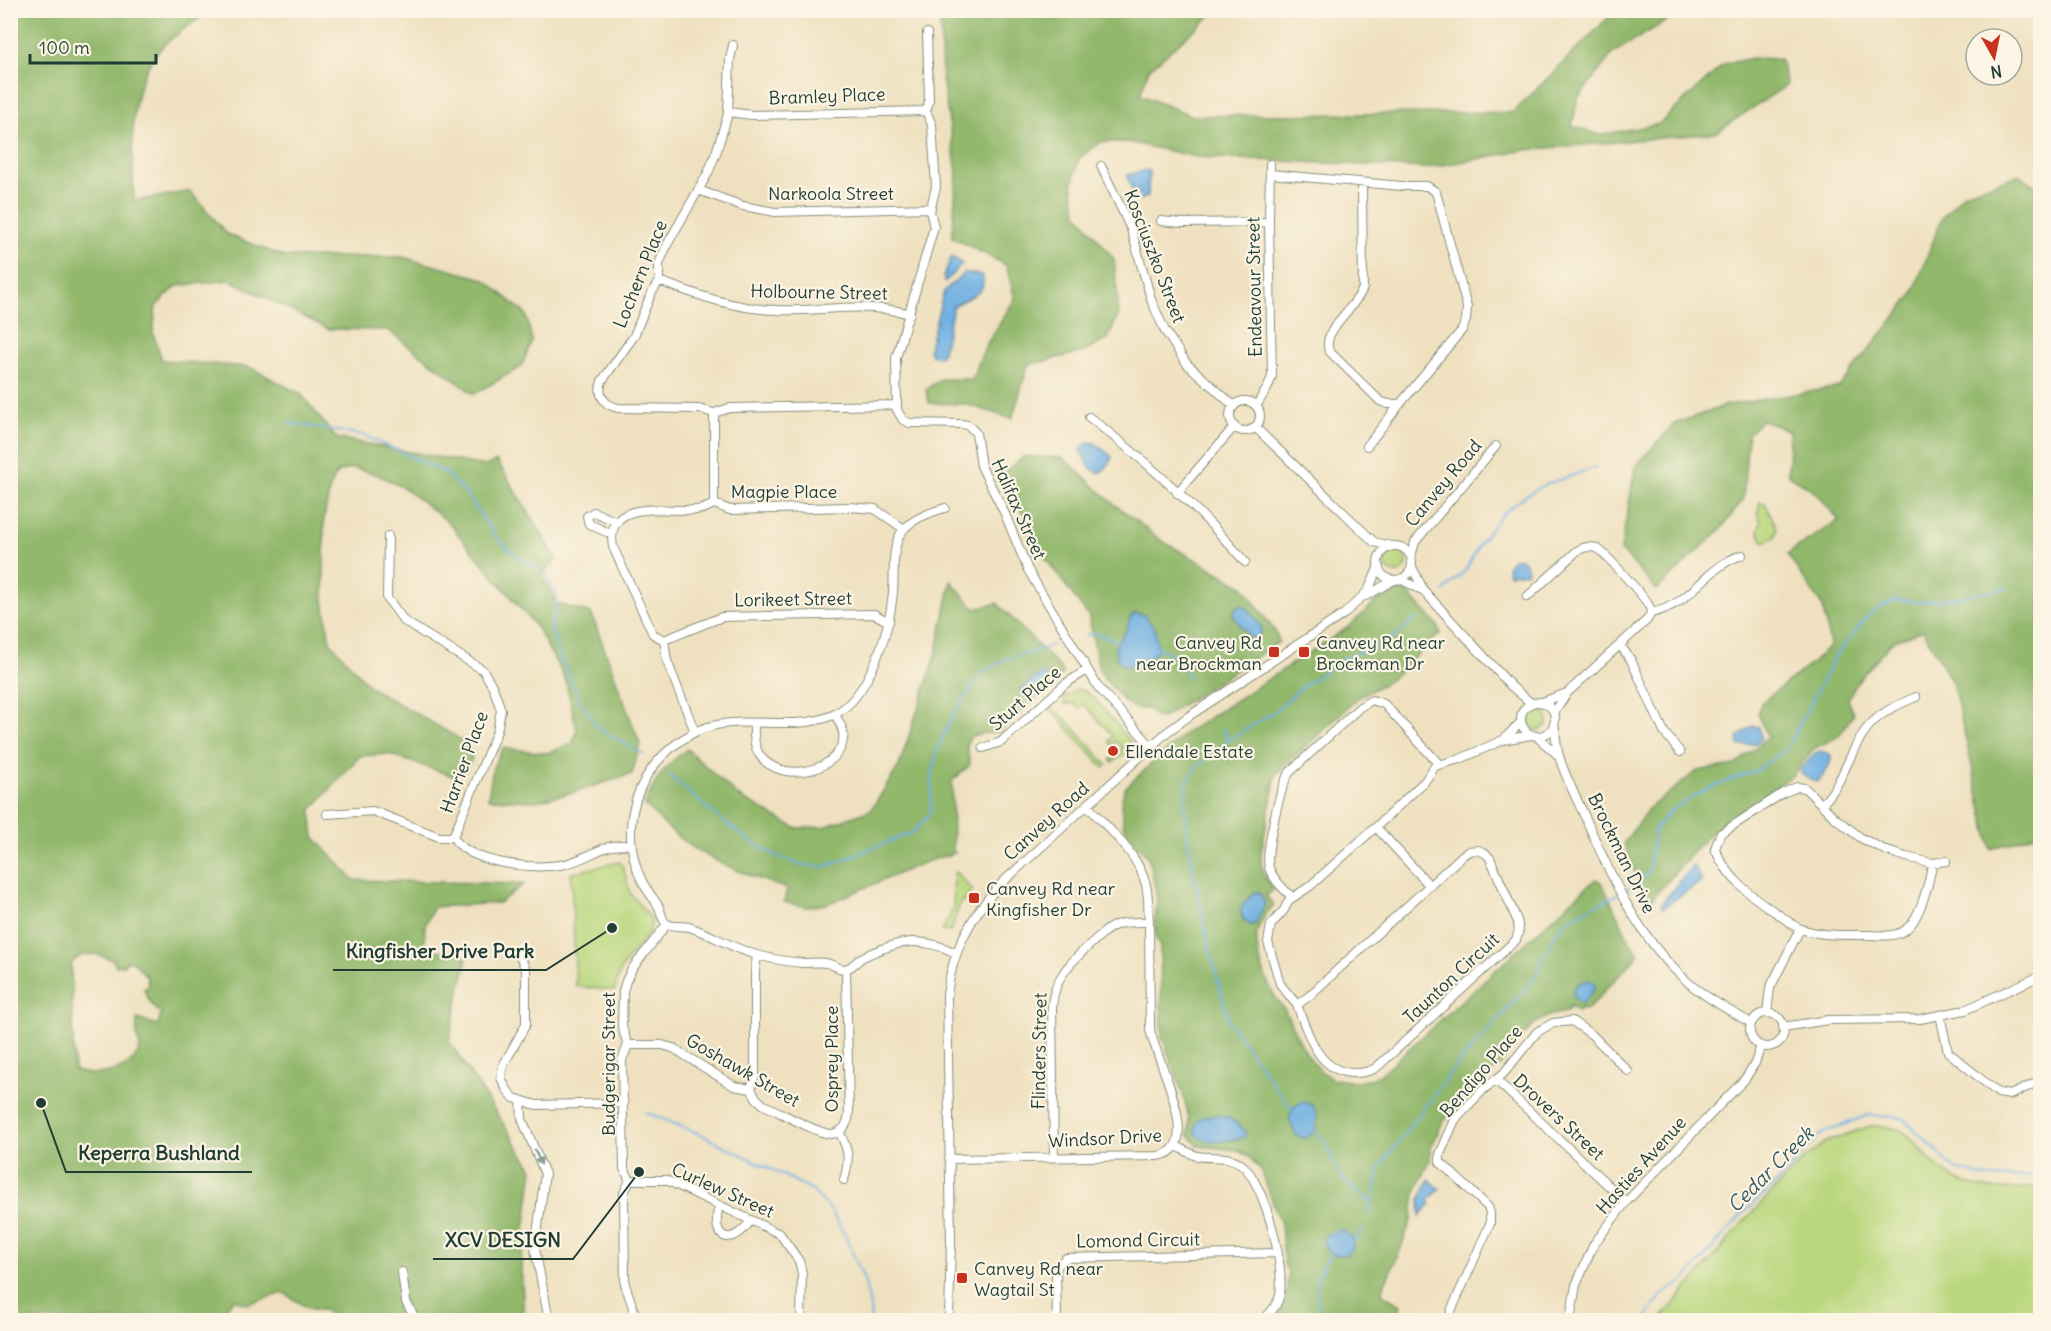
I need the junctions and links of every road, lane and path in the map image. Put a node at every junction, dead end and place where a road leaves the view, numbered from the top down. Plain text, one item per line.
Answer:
1 (927, 33) dead end
2 (733, 45) dead end
3 (926, 111) junction
4 (728, 112) junction
5 (1270, 164) dead end
6 (1101, 166) dead end
7 (1270, 174) junction
8 (1362, 183) junction
9 (698, 190) junction
10 (930, 208) junction
11 (1161, 221) dead end
12 (1269, 222) junction
13 (659, 281) junction
14 (910, 314) junction
15 (1400, 404) junction
16 (896, 405) junction
17 (1233, 405) junction
18 (1256, 406) junction
19 (714, 413) junction
20 (1089, 417) dead end
21 (1234, 427) junction
22 (1255, 427) junction
23 (1367, 446) dead end
24 (1496, 446) dead end
25 (1177, 493) junction
26 (714, 504) junction
27 (945, 508) dead end
28 (617, 522) junction
29 (904, 529) junction
30 (611, 534) junction
31 (388, 536) dead end
32 (1374, 542) junction
33 (1415, 542) junction
34 (1395, 546) junction
35 (1742, 555) dead end
36 (1411, 557) junction
37 (1245, 562) dead end
38 (1379, 562) junction
39 (1412, 567) junction
40 (1397, 579) junction
41 (1424, 591) junction
42 (1527, 597) dead end
43 (1360, 599) junction
44 (1651, 613) junction
45 (889, 622) junction
46 (664, 640) junction
47 (1620, 645) junction
48 (1087, 670) junction
49 (1511, 686) junction
50 (1567, 693) junction
51 (1916, 697) dead end
52 (1542, 702) junction
53 (1531, 703) junction
54 (1522, 711) junction
55 (1554, 713) junction
56 (836, 714) junction
57 (1521, 722) junction
58 (754, 723) junction
59 (1554, 724) junction
60 (696, 732) junction
61 (1534, 736) junction
62 (1503, 740) junction
63 (1152, 747) junction
64 (983, 748) dead end
65 (1680, 752) dead end
66 (1559, 756) junction
67 (1439, 764) junction
68 (1822, 804) junction
69 (1088, 806) junction
70 (327, 814) dead end
71 (1376, 827) junction
72 (453, 837) junction
73 (631, 844) junction
74 (1947, 861) dead end
75 (1932, 863) junction
76 (1430, 886) junction
77 (1292, 897) junction
78 (1149, 922) junction
79 (667, 924) junction
80 (1800, 929) junction
81 (518, 952) dead end
82 (956, 953) junction
83 (757, 955) junction
84 (846, 969) junction
85 (2040, 976) edge
86 (1297, 1005) junction
87 (1767, 1013) junction
88 (1940, 1015) junction
89 (1751, 1023) junction
90 (1784, 1027) junction
91 (628, 1045) junction
92 (1761, 1046) junction
93 (1628, 1071) dead end
94 (1497, 1081) junction
95 (2040, 1081) edge
96 (751, 1089) junction
97 (521, 1101) junction
98 (624, 1102) junction
99 (839, 1131) junction
100 (1176, 1146) junction
101 (1054, 1157) junction
102 (949, 1159) junction
103 (630, 1180) junction
104 (844, 1180) dead end
105 (1626, 1202) junction
106 (719, 1205) junction
107 (752, 1221) junction
108 (1278, 1253) junction
109 (402, 1272) dead end
110 (416, 1320) edge
111 (549, 1320) edge
112 (636, 1320) edge
113 (801, 1320) edge
114 (949, 1320) edge
115 (1056, 1320) edge
116 (1263, 1320) edge
117 (1450, 1320) edge
118 (1570, 1320) edge

1 - 3 street
2 - 4 street, Lochern Place
3 - 4 street, Bramley Place
3 - 10 street
4 - 9 street, Lochern Place
5 - 7 street, Endeavour Street
6 - 17 street, Kosciuszko Street
7 - 8 street
7 - 12 street, Endeavour Street
8 - 15 street
8 - 15 street
9 - 10 street, Narkoola Street
9 - 13 street, Lochern Place
10 - 14 street
11 - 12 street
12 - 18 street, Endeavour Street
13 - 14 street, Holbourne Street
13 - 19 street, Lochern Place
14 - 16 street
15 - 23 street
16 - 19 street, Lochern Place
16 - 48 street, Halifax Street
17 - 18 street
17 - 21 street
18 - 22 street
19 - 26 street
20 - 25 street
21 - 22 street
21 - 25 street
22 - 32 street
24 - 33 street, Canvey Road
25 - 37 street
26 - 28 street, Magpie Place
26 - 29 street, Magpie Place
27 - 29 street
28 - 30 street
28 - 30 street
29 - 45 street
30 - 46 street
31 - 72 street, Harrier Place
32 - 34 street
32 - 38 street
33 - 34 street, Canvey Road
33 - 36 street, Canvey Road
34 - 36 street
34 - 38 street
35 - 44 street
36 - 39 street
38 - 40 street
38 - 43 street, Canvey Road
39 - 40 street
39 - 41 street
40 - 41 street
40 - 43 street, Canvey Road
41 - 49 street
42 - 44 street
43 - 63 street, Canvey Road
44 - 47 street
45 - 46 street, Lorikeet Street
45 - 56 street
46 - 60 street
47 - 50 street
47 - 65 street
48 - 63 street, Halifax Street
48 - 64 street, Sturt Place
49 - 53 street
49 - 54 street
50 - 52 street
50 - 55 street
51 - 68 street
52 - 53 street
52 - 55 street
53 - 54 street
54 - 57 street
55 - 59 street
56 - 58 street
56 - 58 street
57 - 61 street
57 - 62 street
58 - 60 street
59 - 61 street
59 - 66 street, Brockman Drive
60 - 73 street
61 - 62 street
61 - 66 street, Brockman Drive
62 - 67 street
63 - 69 street, Canvey Road
66 - 89 street, Brockman Drive
67 - 71 street, Taunton Circuit
67 - 77 street
68 - 75 street
68 - 80 street
69 - 78 street
69 - 82 street, Canvey Road
70 - 72 street
71 - 76 street
71 - 77 street, Taunton Circuit
72 - 73 street
73 - 79 street
74 - 75 street
75 - 80 street
76 - 86 street, Taunton Circuit
76 - 86 street, Taunton Circuit
77 - 86 street, Taunton Circuit
78 - 100 street, Windsor Drive
78 - 101 street, Flinders Street
79 - 83 street
79 - 91 street, Budgerigar Street
80 - 87 street
81 - 97 street
82 - 84 street
82 - 102 street, Canvey Road
83 - 84 street
83 - 96 street
84 - 99 street, Osprey Place
85 - 88 street
87 - 89 street
87 - 90 street
88 - 90 street
88 - 95 street
89 - 92 street
90 - 92 street
91 - 96 street, Goshawk Street
91 - 98 street, Budgerigar Street
92 - 105 street, Hasties Avenue
93 - 94 street, Bendigo Place
94 - 105 street, Drovers Street
94 - 117 street, Bendigo Place
96 - 99 street, Goshawk Street
97 - 98 street
97 -> 111 street
98 - 103 street, Budgerigar Street
99 - 104 street, Osprey Place
100 - 101 street, Windsor Drive
100 - 108 street
101 - 102 street, Windsor Drive
102 - 114 street, Canvey Road
103 - 106 street, Curlew Street
103 - 112 street, Budgerigar Street
105 - 118 street, Hasties Avenue
106 - 107 street, Curlew Street
106 - 107 street
107 - 113 street, Curlew Street
108 - 115 street, Lomond Circuit
108 - 116 street
109 - 110 street

